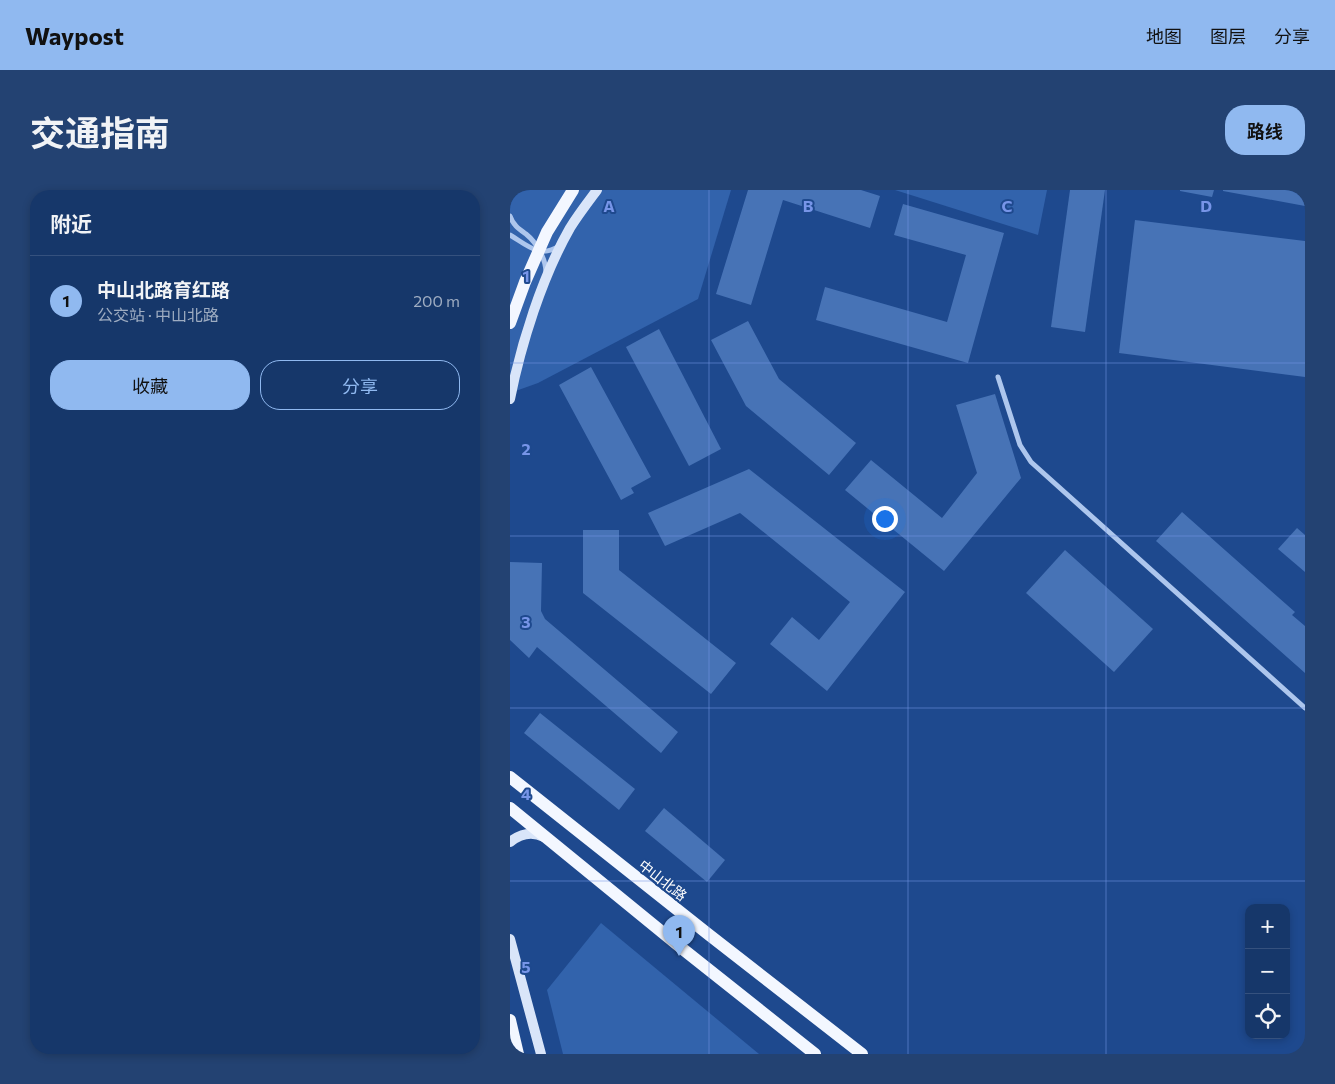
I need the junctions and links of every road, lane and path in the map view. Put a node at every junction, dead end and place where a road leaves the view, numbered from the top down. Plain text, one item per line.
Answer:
1 (573, 190) edge
2 (597, 190) edge
3 (510, 216) edge
4 (510, 235) edge
5 (563, 243) junction
6 (540, 252) junction
7 (545, 282) junction
8 (510, 323) edge
9 (998, 377) dead end
10 (510, 399) edge
11 (1305, 708) edge
12 (510, 770) edge
13 (514, 779) edge
14 (510, 808) edge
15 (510, 842) edge
16 (551, 842) junction
17 (510, 939) edge
18 (510, 1020) edge
19 (518, 1054) edge
20 (541, 1054) edge
21 (815, 1054) edge
22 (862, 1054) edge

1 - 8 main road, bridge
2 - 5 main road
3 - 6 street
4 - 6 street
5 - 6 street
5 - 7 main road
6 - 7 street
7 - 10 main road
9 - 11 street
12 - 13 main road, 中山北路
13 - 22 main road, 中山北路
14 - 16 main road
15 - 16 main road
16 - 21 main road
17 - 20 main road
18 - 19 main road

